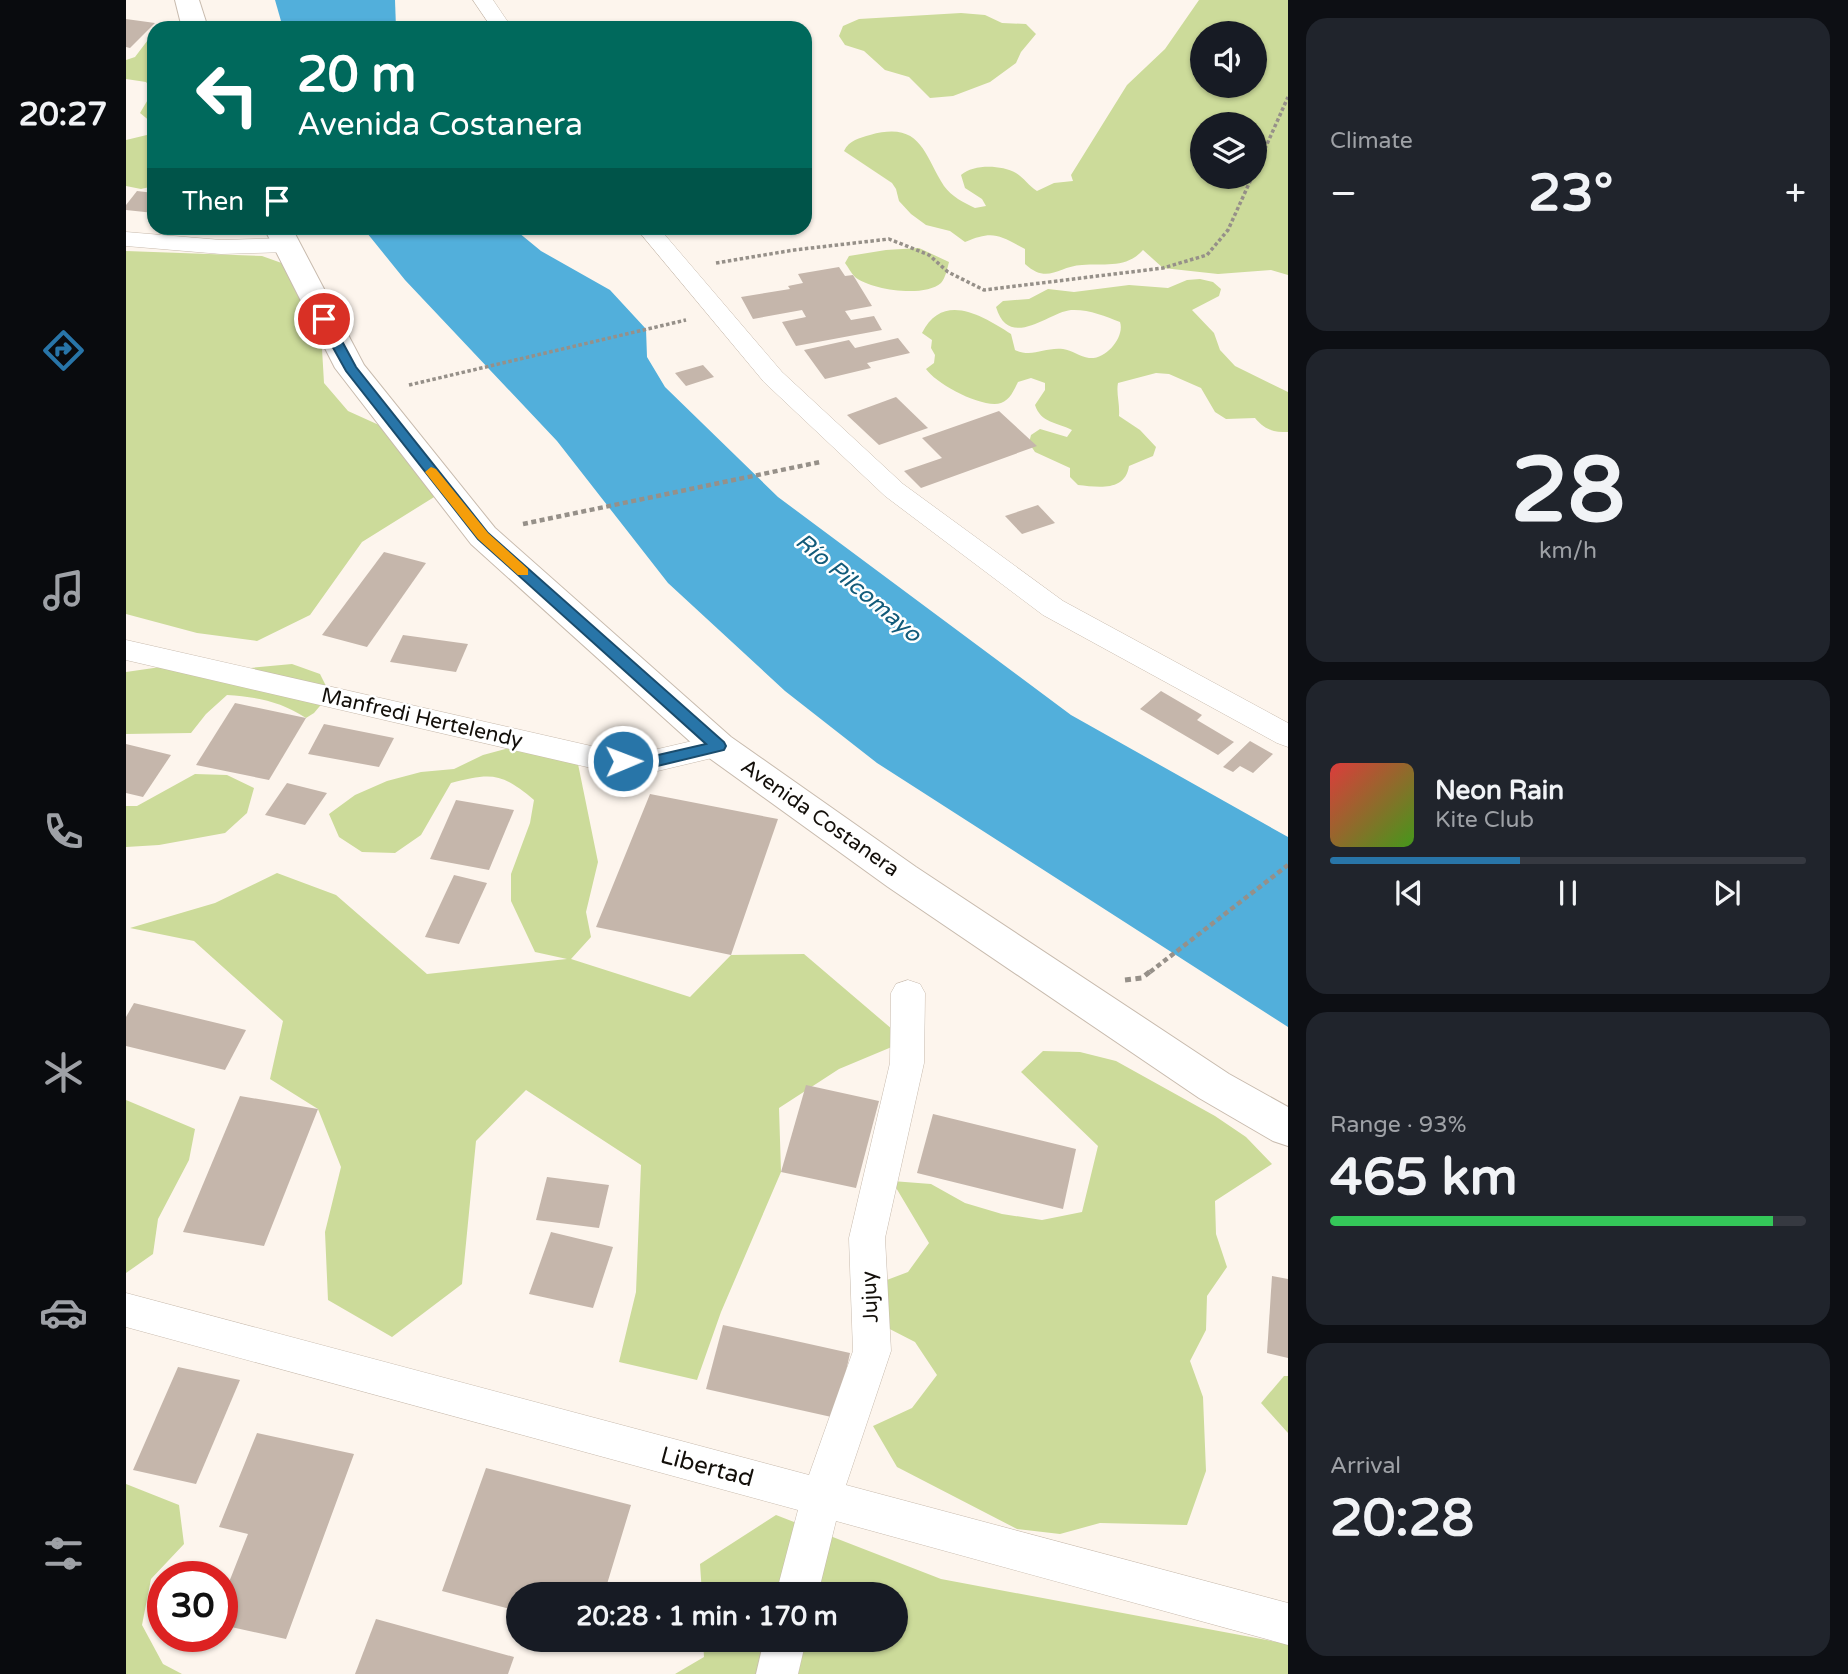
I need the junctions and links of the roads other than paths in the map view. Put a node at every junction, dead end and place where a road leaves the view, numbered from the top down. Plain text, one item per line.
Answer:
1 (187, 0) edge
2 (483, 0) edge
3 (193, 21) edge
4 (497, 21) edge
5 (653, 235) edge
6 (283, 236) edge
7 (126, 239) edge
8 (126, 650) edge
9 (1288, 736) edge
10 (718, 746) junction
11 (908, 993) dead end
12 (1288, 1128) edge
13 (126, 1310) edge
14 (821, 1498) junction
15 (800, 1582) edge
16 (1288, 1625) edge
17 (782, 1652) edge
18 (777, 1674) edge

1 - 3 street
2 - 4 street
5 - 9 street
6 - 7 street
6 - 10 street, Avenida Costanera
8 - 10 street, Manfredi Hertelendy
10 - 12 street, Avenida Costanera
11 - 14 street, Jujuy
13 - 14 street, Libertad
14 - 15 street, Jujuy
14 - 16 street, Libertad
17 - 18 street

